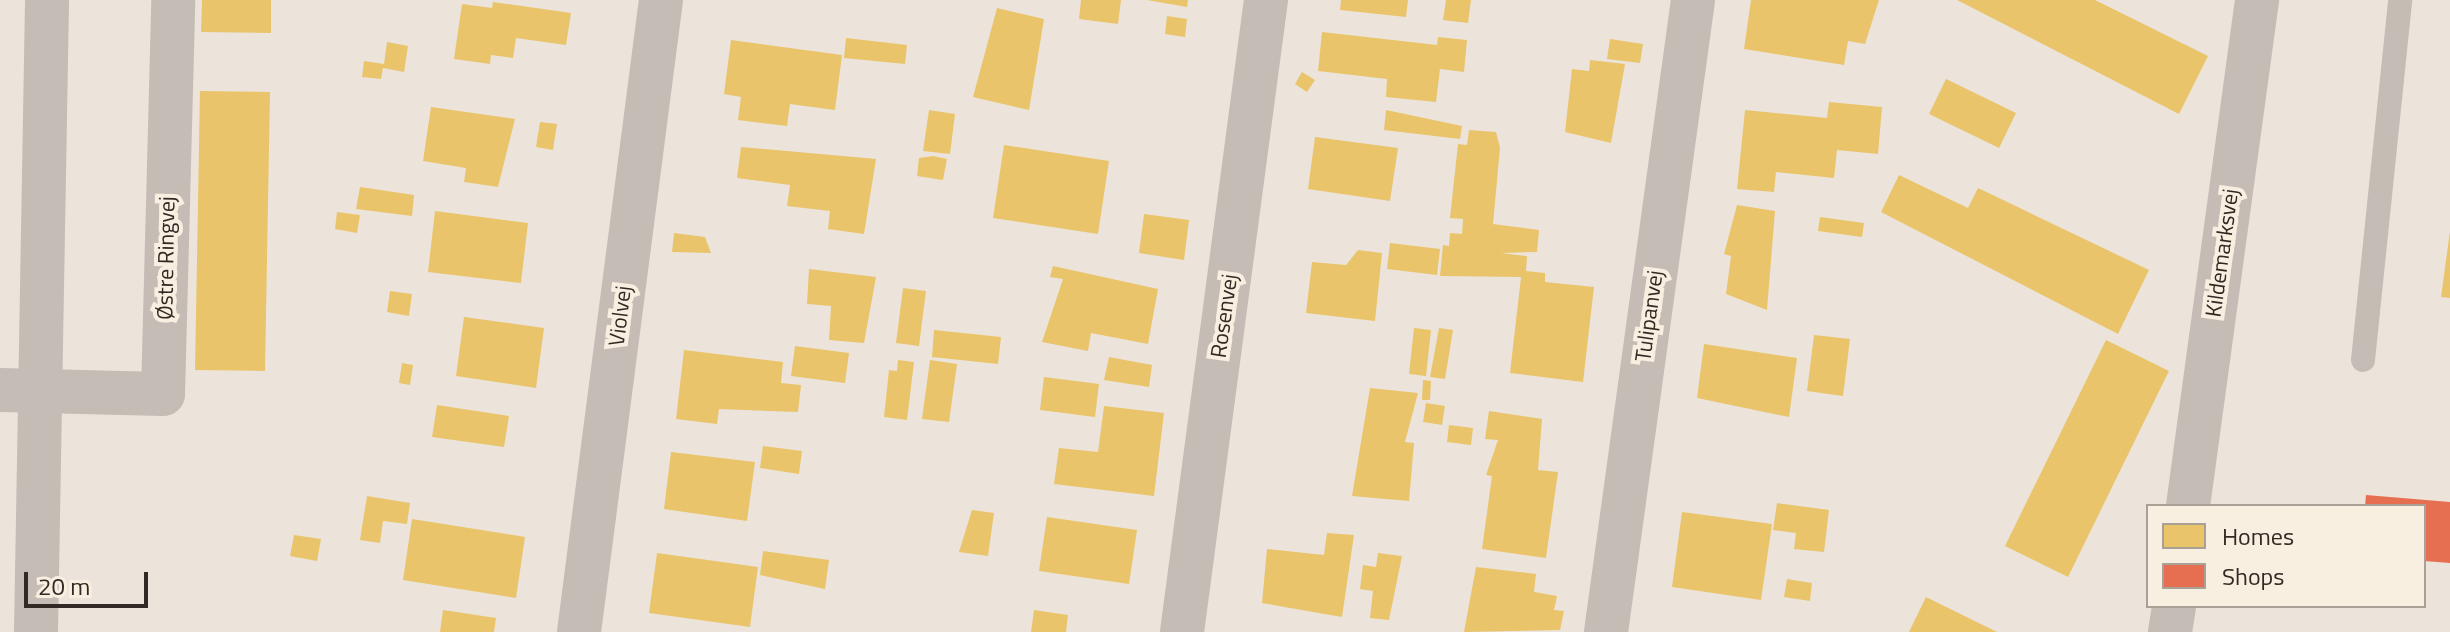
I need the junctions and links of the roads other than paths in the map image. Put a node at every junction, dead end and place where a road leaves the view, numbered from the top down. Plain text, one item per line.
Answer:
1 (47, 0) edge
2 (173, 0) edge
3 (661, 0) edge
4 (1266, 0) edge
5 (1693, 0) edge
6 (2257, 0) edge
7 (2400, 0) edge
8 (2363, 360) dead end
9 (20, 390) edge
10 (2188, 504) edge
11 (2174, 608) edge
12 (36, 632) edge
13 (579, 632) edge
14 (1182, 632) edge
15 (1606, 632) edge
16 (2170, 632) edge

1 - 9 street
2 - 9 street, Østre Ringvej
3 - 13 street, Violvej
4 - 14 street, Rosenvej
5 - 15 street, Tulipanvej
6 - 10 street, Kildemarksvej
7 - 8 lane
9 - 12 street
11 - 16 street

